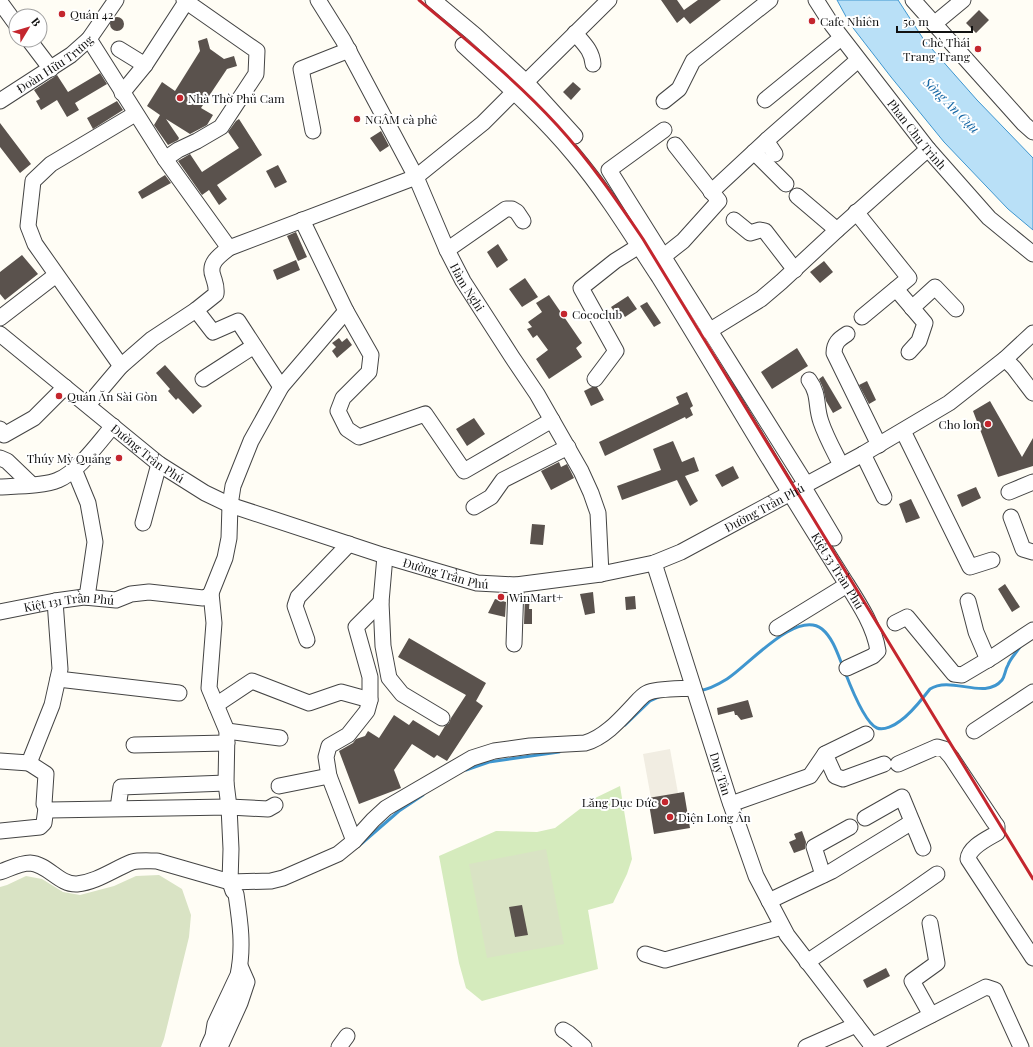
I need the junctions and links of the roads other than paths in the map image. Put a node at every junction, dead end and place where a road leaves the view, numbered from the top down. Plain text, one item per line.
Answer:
1 (116, 0) edge
2 (318, 0) edge
3 (433, 0) edge
4 (609, 0) edge
5 (770, 0) edge
6 (816, 0) edge
7 (913, 0) edge
8 (962, 0) edge
9 (185, 1) edge
10 (0, 2) edge
11 (8, 13) edge
12 (934, 24) junction
13 (575, 33) junction
14 (842, 38) junction
15 (89, 39) junction
16 (463, 45) dead end
17 (34, 48) edge
18 (119, 49) dead end
19 (349, 50) junction
20 (858, 60) junction
21 (593, 64) dead end
22 (145, 65) junction
23 (51, 69) junction
24 (526, 82) junction
25 (514, 92) junction
26 (122, 93) junction
27 (664, 100) dead end
28 (764, 100) dead end
29 (0, 102) edge
30 (135, 114) junction
31 (664, 130) dead end
32 (313, 131) dead end
33 (1033, 132) edge
34 (575, 136) dead end
35 (767, 140) junction
36 (676, 144) dead end
37 (928, 149) junction
38 (754, 152) junction
39 (775, 154) dead end
40 (165, 159) junction
41 (416, 177) junction
42 (786, 184) dead end
43 (711, 192) junction
44 (797, 196) dead end
45 (856, 212) junction
46 (302, 220) junction
47 (523, 220) dead end
48 (734, 220) dead end
49 (837, 230) junction
50 (639, 246) junction
51 (229, 248) junction
52 (447, 250) junction
53 (1033, 254) edge
54 (664, 256) junction
55 (795, 270) junction
56 (56, 275) junction
57 (896, 289) junction
58 (912, 308) junction
59 (956, 309) dead end
60 (196, 310) junction
61 (346, 311) junction
62 (862, 317) dead end
63 (0, 318) edge
64 (709, 330) junction
65 (1033, 333) edge
66 (0, 334) edge
67 (847, 334) dead end
68 (254, 346) junction
69 (909, 352) dead end
70 (1005, 359) junction
71 (121, 366) junction
72 (203, 379) dead end
73 (595, 379) dead end
74 (808, 380) dead end
75 (65, 387) junction
76 (281, 387) junction
77 (1033, 393) edge
78 (88, 405) junction
79 (552, 420) junction
80 (113, 426) junction
81 (0, 429) edge
82 (903, 431) junction
83 (879, 445) junction
84 (568, 447) junction
85 (863, 454) junction
86 (0, 458) edge
87 (159, 464) junction
88 (842, 465) junction
89 (74, 469) junction
90 (1033, 482) edge
91 (32, 484) junction
92 (804, 485) junction
93 (0, 487) edge
94 (1009, 492) dead end
95 (789, 493) junction
96 (884, 497) dead end
97 (230, 505) junction
98 (474, 507) dead end
99 (1011, 517) dead end
100 (143, 523) dead end
101 (834, 538) dead end
102 (349, 544) junction
103 (1033, 552) edge
104 (385, 556) junction
105 (992, 560) dead end
106 (654, 563) junction
107 (601, 574) junction
108 (516, 585) junction
109 (847, 586) junction
110 (211, 593) junction
111 (87, 597) junction
112 (54, 601) junction
113 (968, 601) dead end
114 (381, 602) junction
115 (0, 612) edge
116 (895, 623) dead end
117 (777, 628) dead end
118 (1033, 630) edge
119 (307, 640) dead end
120 (514, 644) dead end
121 (988, 660) junction
122 (847, 668) dead end
123 (58, 679) junction
124 (694, 691) junction
125 (1033, 692) edge
126 (178, 693) dead end
127 (370, 700) junction
128 (216, 705) junction
129 (442, 718) dead end
130 (974, 731) dead end
131 (866, 734) dead end
132 (227, 737) junction
133 (280, 738) dead end
134 (134, 745) dead end
135 (825, 754) junction
136 (0, 761) edge
137 (29, 763) junction
138 (329, 776) junction
139 (226, 783) junction
140 (279, 786) dead end
141 (731, 804) junction
142 (275, 805) dead end
143 (229, 807) junction
144 (46, 808) junction
145 (118, 808) junction
146 (865, 818) dead end
147 (912, 822) junction
148 (850, 827) dead end
149 (0, 831) edge
150 (354, 841) junction
151 (923, 848) dead end
152 (0, 872) edge
153 (937, 874) dead end
154 (823, 875) junction
155 (231, 883) junction
156 (769, 901) junction
157 (930, 923) dead end
158 (782, 927) junction
159 (644, 954) dead end
160 (1033, 958) edge
161 (807, 962) junction
162 (931, 1015) junction
163 (856, 1025) junction
164 (562, 1030) dead end
165 (872, 1046) edge
166 (219, 1047) edge
167 (584, 1047) edge
168 (806, 1047) edge
169 (1021, 1047) edge

1 - 15 street, Đoàn Hữu Trưng
2 - 19 street, Hàm Nghi
3 - 24 street
4 - 13 street
5 - 27 street
6 - 14 street, Phan Chu Trinh
7 - 12 street
8 - 12 street
9 - 22 street
9 - 40 street
10 - 11 street
12 - 33 street
13 - 21 street
13 - 24 street
14 - 20 street, Phan Chu Trinh
14 - 28 street
15 - 23 street, Đoàn Hữu Trưng
15 - 26 street
16 - 25 street, Kiệt 53 Trần Phú
17 - 23 street
18 - 22 street
19 - 32 street
19 - 41 street, Hàm Nghi
20 - 35 street
20 - 37 street, Phan Chu Trinh
22 - 26 street
23 - 29 street, Đoàn Hữu Trưng
24 - 34 street
25 - 41 street
25 - 50 street, Kiệt 53 Trần Phú
26 - 30 street
30 - 40 street
30 - 56 street
31 - 54 street
35 - 38 street
35 - 39 street
36 - 43 street
37 - 45 street
37 - 53 street, Phan Chu Trinh
38 - 42 street
38 - 43 street
40 - 51 street
41 - 46 street
41 - 52 street, Hàm Nghi
43 - 54 street
44 - 49 street
45 - 49 street
45 - 57 street
46 - 51 street
46 - 61 street
47 - 52 street
48 - 55 street
49 - 55 street
50 - 73 street
50 - 95 street, Kiệt 53 Trần Phú
51 - 60 street
52 - 79 street, Hàm Nghi
54 - 64 street
55 - 64 street
56 - 63 street
56 - 71 street
57 - 58 street
57 - 62 street
58 - 59 street
58 - 69 street
60 - 68 street
60 - 71 street
61 - 76 street
61 - 79 street
64 - 92 street
65 - 70 street, Đường Trần Phú
66 - 75 street, Đường Trần Phú
67 - 83 street
68 - 72 street
68 - 76 street
70 - 77 street
70 - 82 street, Đường Trần Phú
71 - 78 street
74 - 88 street
75 - 78 street, Đường Trần Phú
75 - 81 street
76 - 97 street
78 - 80 street, Đường Trần Phú
79 - 84 street, Hàm Nghi
80 - 87 street, Đường Trần Phú
80 - 89 street
82 - 83 street, Đường Trần Phú
82 - 105 street
83 - 85 street, Đường Trần Phú
84 - 98 street
84 - 107 street, Hàm Nghi
85 - 88 street, Đường Trần Phú
85 - 96 street
86 - 91 street
87 - 97 street, Đường Trần Phú
87 - 100 street
88 - 92 street, Đường Trần Phú
89 - 91 street
89 - 111 street
90 - 94 street
91 - 93 street
92 - 95 street, Đường Trần Phú
92 - 101 street
95 - 106 street, Đường Trần Phú
95 - 109 street, Kiệt 53 Trần Phú
97 - 102 street, Đường Trần Phú
97 - 110 street
99 - 103 street
102 - 104 street, Đường Trần Phú
102 - 119 street
104 - 108 street, Đường Trần Phú
104 - 114 street
106 - 107 street, Đường Trần Phú
106 - 124 street, Duy Tân
107 - 108 street, Đường Trần Phú
108 - 120 street
109 - 117 street
109 - 122 street, Kiệt 53 Trần Phú
110 - 111 street, Kiệt 131 Trần Phú
110 - 128 street
111 - 112 street, Kiệt 131 Trần Phú
112 - 115 street, Kiệt 131 Trần Phú
112 - 123 street
113 - 121 street
114 - 127 street
114 - 129 street
116 - 121 street
118 - 121 street
123 - 126 street
123 - 137 street
124 - 141 street, Duy Tân
124 - 150 street
125 - 130 street
127 - 128 street
127 - 138 street
128 - 132 street
131 - 135 street
132 - 133 street
132 - 134 street
132 - 139 street
135 - 141 street
135 - 160 street
136 - 137 street
137 - 144 street
138 - 140 street
138 - 150 street
139 - 143 street
139 - 145 street
141 - 156 street, Duy Tân
142 - 143 street
143 - 145 street
143 - 155 street
144 - 145 street
144 - 149 street
146 - 147 street
147 - 151 street
147 - 154 street
148 - 154 street
150 - 155 street
152 - 155 street
153 - 161 street
154 - 156 street
155 - 166 street
156 - 158 street, Duy Tân
157 - 162 street
158 - 159 street
158 - 161 street, Duy Tân
161 - 163 street, Duy Tân
162 - 165 street
162 - 169 street
163 - 165 street, Duy Tân
163 - 168 street
164 - 167 street

